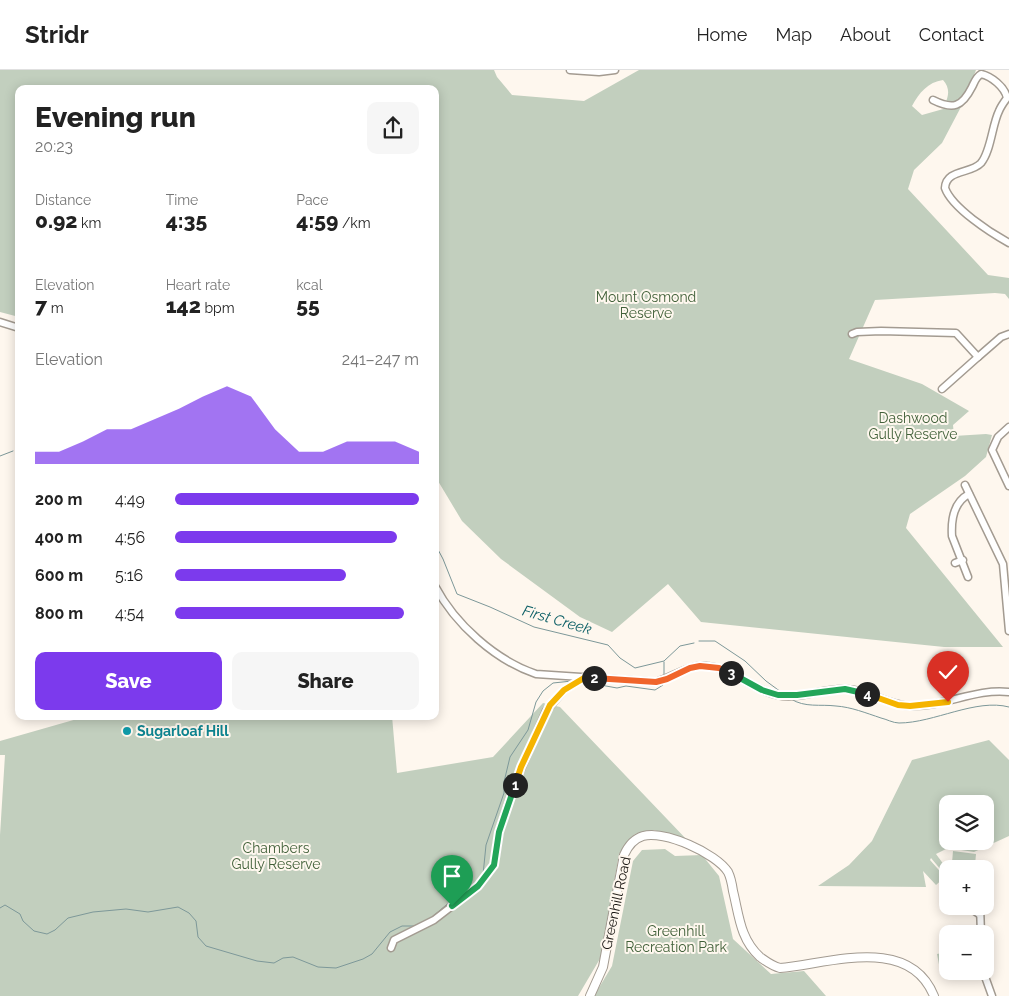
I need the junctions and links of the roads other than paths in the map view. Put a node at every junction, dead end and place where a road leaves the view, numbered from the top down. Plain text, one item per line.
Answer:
1 (570, 70) edge
2 (615, 70) edge
3 (981, 72) edge
4 (933, 100) dead end
5 (1009, 244) edge
6 (0, 322) edge
7 (15, 327) edge
8 (852, 334) dead end
9 (1009, 334) edge
10 (978, 357) junction
11 (942, 389) dead end
12 (1009, 427) edge
13 (965, 485) dead end
14 (1009, 486) edge
15 (969, 494) junction
16 (963, 560) junction
17 (955, 563) dead end
18 (968, 577) dead end
19 (439, 592) edge
20 (1009, 631) edge
21 (584, 678) junction
22 (1009, 692) edge
23 (391, 948) dead end
24 (986, 980) edge
25 (590, 996) edge
26 (934, 996) edge
27 (992, 996) edge

1 - 2 street
3 - 4 street
3 - 5 street
6 - 7 street
8 - 10 street
9 - 10 street
10 - 11 street
12 - 14 street
13 - 15 street
15 - 16 street
15 - 20 street
16 - 17 street
16 - 18 street
19 - 21 street
21 - 22 street
21 - 23 street
24 - 27 street
25 - 26 main road, Greenhill Road

